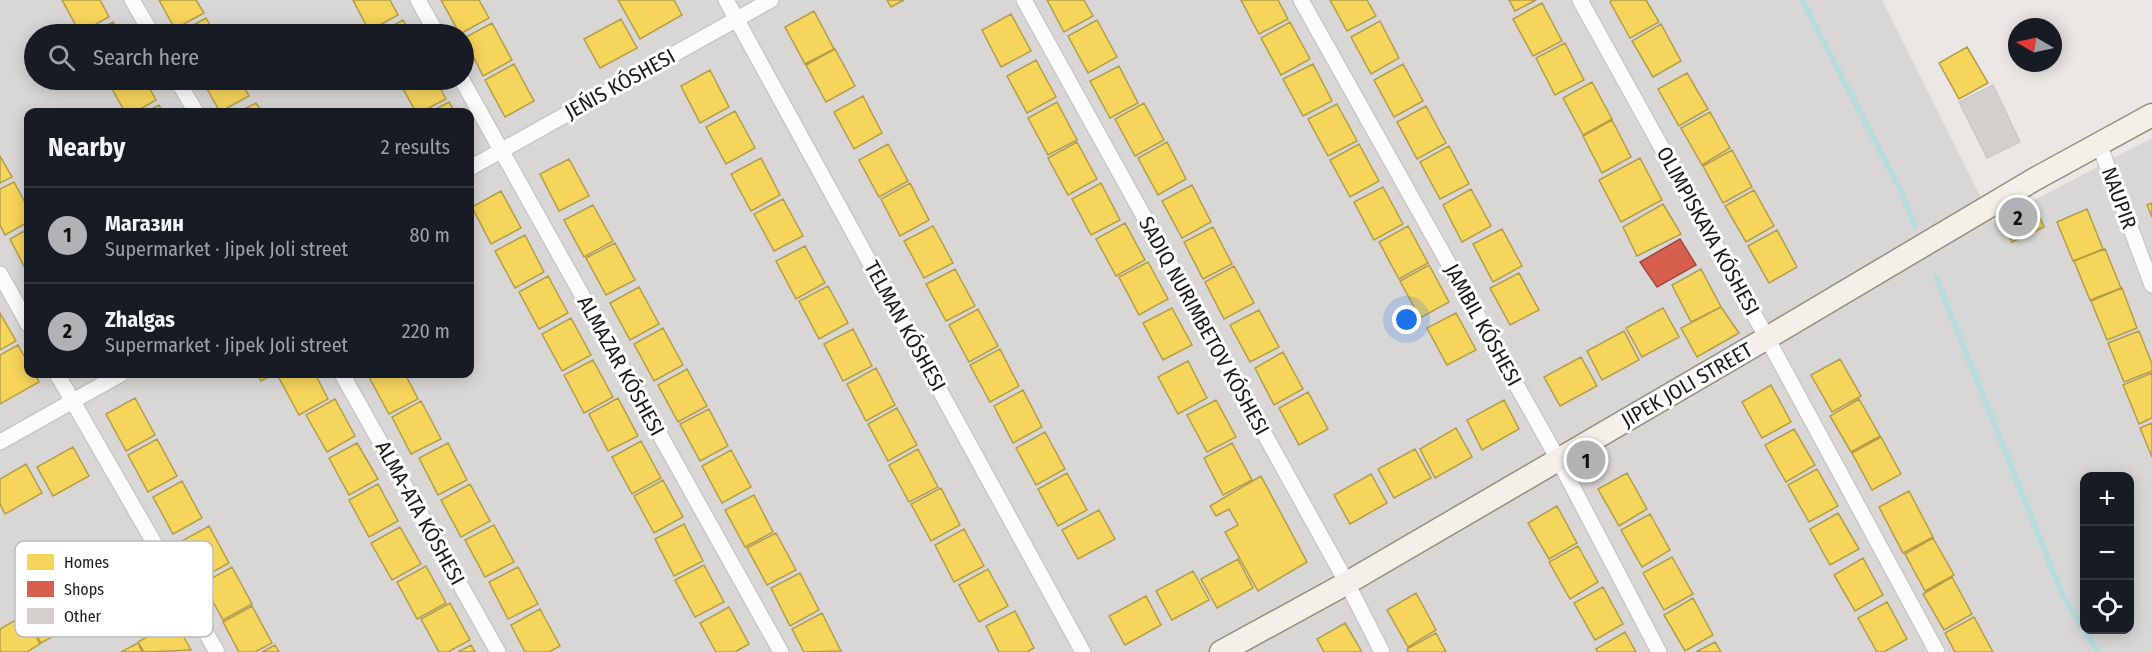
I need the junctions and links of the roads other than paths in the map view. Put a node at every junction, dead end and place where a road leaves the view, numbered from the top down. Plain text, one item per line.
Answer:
1 (132, 0) edge
2 (418, 0) edge
3 (726, 0) edge
4 (771, 0) edge
5 (1024, 0) edge
6 (1301, 0) edge
7 (1580, 0) edge
8 (737, 20) junction
9 (146, 24) edge
10 (431, 24) edge
11 (183, 90) edge
12 (468, 90) edge
13 (194, 108) edge
14 (2152, 115) edge
15 (2099, 144) junction
16 (501, 150) junction
17 (474, 166) edge
18 (0, 274) edge
19 (2152, 285) edge
20 (24, 317) edge
21 (1767, 338) junction
22 (59, 378) edge
23 (114, 378) edge
24 (344, 378) edge
25 (73, 402) junction
26 (0, 442) edge
27 (1558, 459) junction
28 (153, 541) edge
29 (1347, 584) junction
30 (208, 637) edge
31 (217, 652) edge
32 (498, 652) edge
33 (781, 652) edge
34 (1083, 652) edge
35 (1221, 652) edge
36 (1382, 652) edge
37 (1659, 652) edge
38 (1937, 652) edge

1 - 9 street
2 - 10 street
3 - 8 street, TELMAN KÓSHESI
4 - 8 street, JEŃIS KÓSHESI
5 - 29 street
6 - 27 street
7 - 21 street, OLIMPISKAYA KÓSHESI
8 - 16 street, JEŃIS KÓSHESI
8 - 34 street, TELMAN KÓSHESI
11 - 13 street
12 - 16 street, ALMAZAR KÓSHESI
14 - 15 street, JIPEK JOLI STREET
15 - 19 street, NAUPIR
15 - 21 street, JIPEK JOLI STREET
16 - 17 street, JEŃIS KÓSHESI
16 - 33 street, ALMAZAR KÓSHESI
18 - 20 street
21 - 27 street, JIPEK JOLI STREET
21 - 38 street, OLIMPISKAYA KÓSHESI
22 - 25 street
23 - 25 street
24 - 32 street, ALMA-ATA KÓSHESI
25 - 26 street
25 - 28 street
27 - 29 street, JIPEK JOLI STREET
27 - 37 street
29 - 35 street, JIPEK JOLI STREET
29 - 36 street
30 - 31 street

